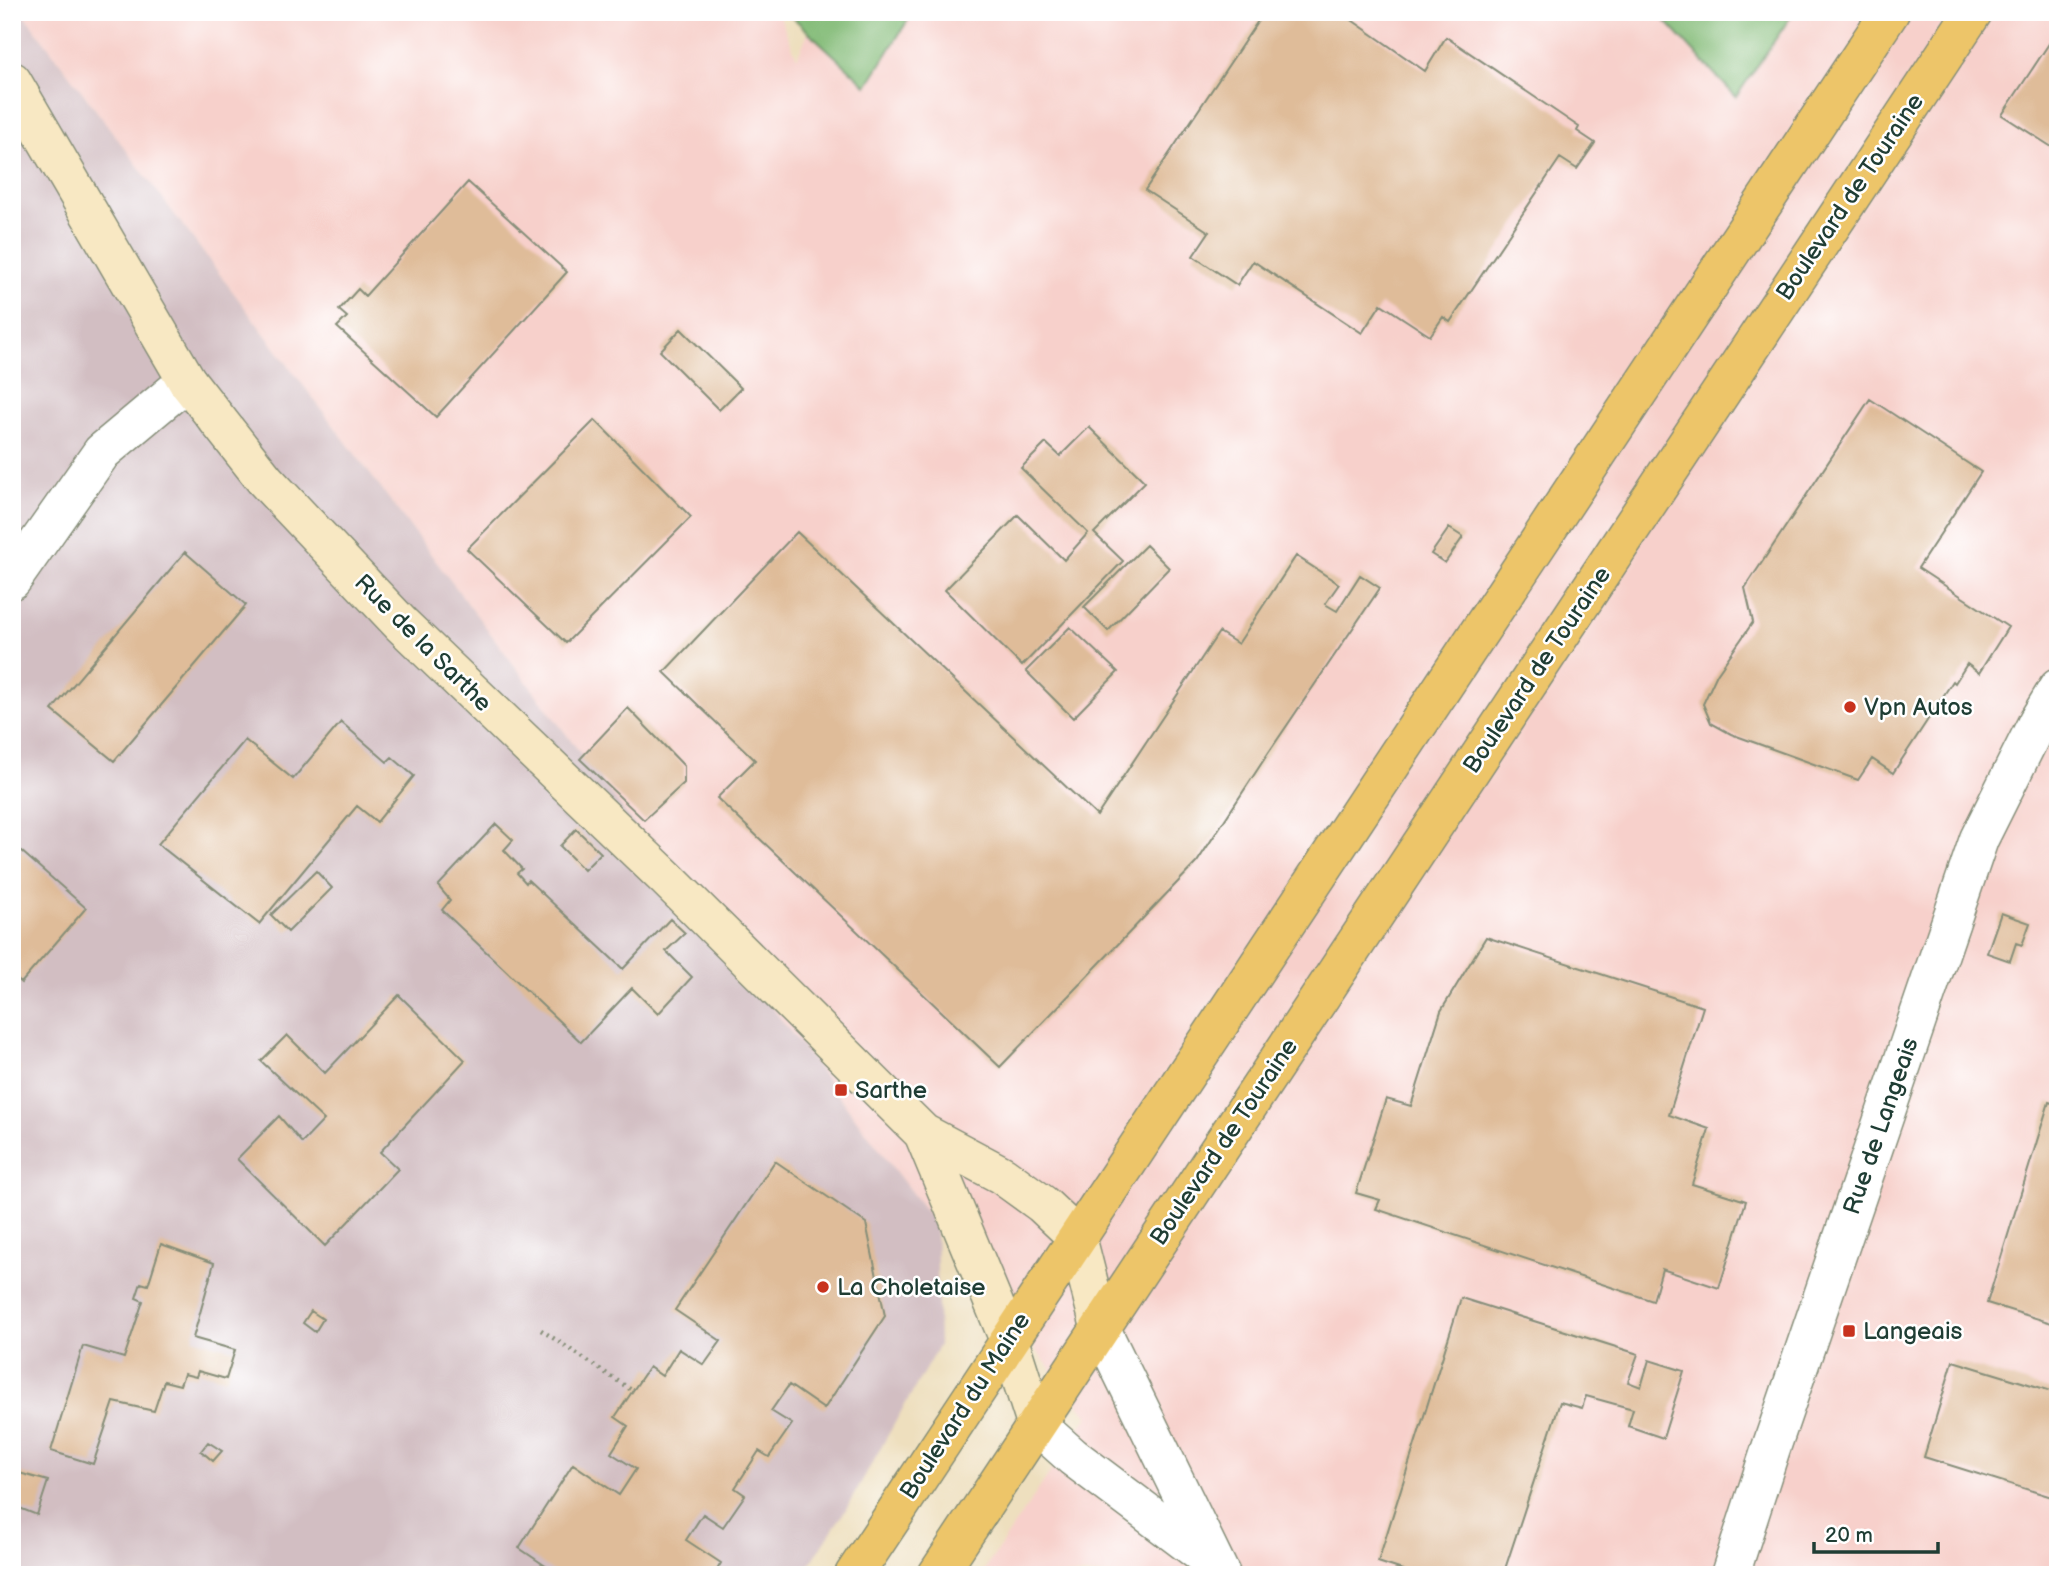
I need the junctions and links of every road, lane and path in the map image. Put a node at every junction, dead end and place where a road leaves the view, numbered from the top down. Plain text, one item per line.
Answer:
1 (1890, 12) edge
2 (1973, 12) edge
3 (12, 81) edge
4 (187, 380) junction
5 (12, 580) edge
6 (2058, 688) edge
7 (923, 1133) junction
8 (1077, 1237) junction
9 (1100, 1327) junction
10 (541, 1330) dead end
11 (1009, 1340) junction
12 (633, 1391) dead end
13 (1036, 1424) junction
14 (1219, 1570) edge
15 (853, 1575) edge
16 (937, 1575) edge
17 (1730, 1575) edge

1 - 8 main road
2 - 9 main road, Boulevard de Touraine
3 - 4 street, Rue de la Sarthe
4 - 5 street
4 - 7 street, Rue de la Sarthe
6 - 17 street, Rue de Langeais
7 - 8 street, Rue de la Sarthe
7 - 11 street, Rue de la Sarthe
8 - 9 street
8 - 11 main road, Boulevard du Maine
9 - 13 main road
9 - 14 street
10 - 12 path
11 - 13 street, Rue de la Sarthe
11 - 15 main road, Boulevard du Maine
13 - 14 street
13 - 16 main road

